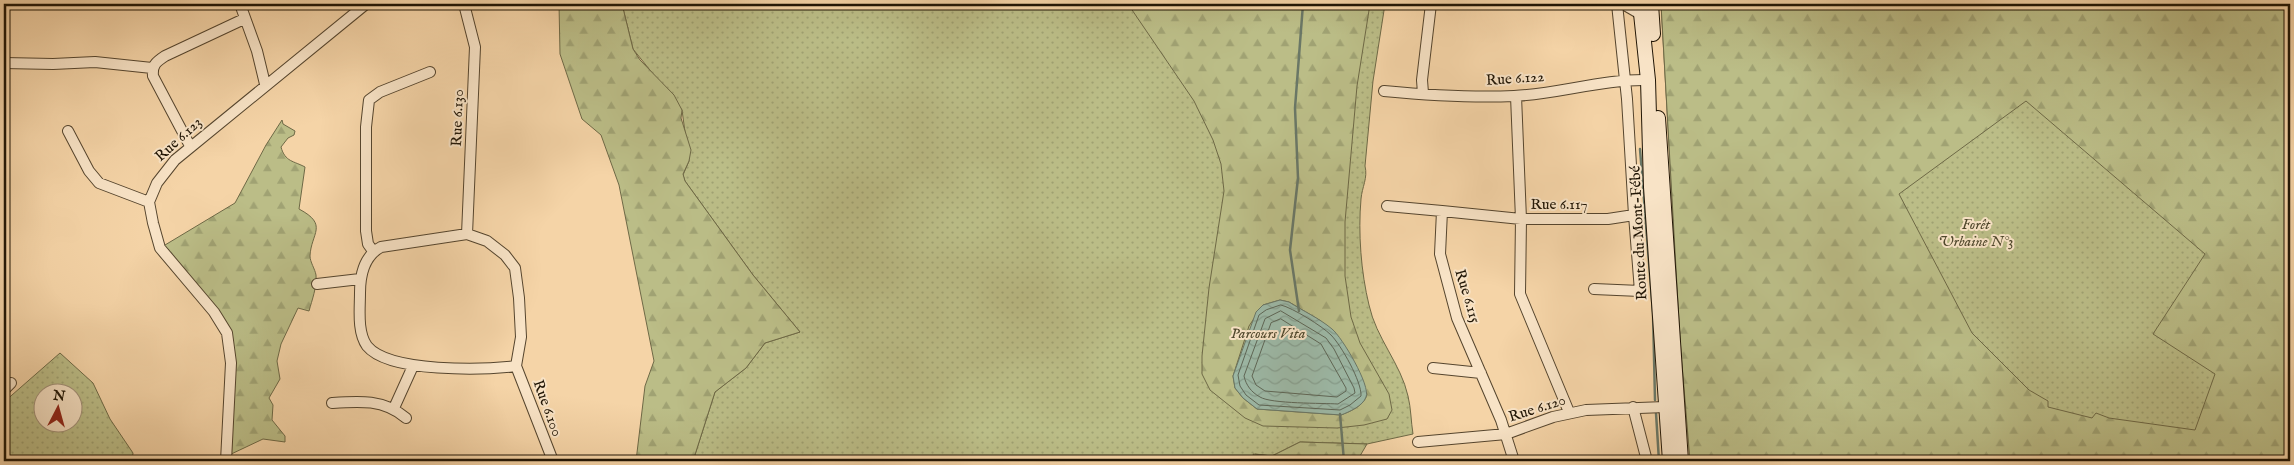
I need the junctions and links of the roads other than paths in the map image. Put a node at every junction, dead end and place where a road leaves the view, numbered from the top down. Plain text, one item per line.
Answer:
1 (240, 4) edge
2 (366, 4) edge
3 (464, 4) edge
4 (1431, 4) edge
5 (1617, 4) edge
6 (1623, 4) edge
7 (1651, 4) edge
8 (1641, 9) edge
9 (244, 19) junction
10 (4, 63) edge
11 (152, 68) junction
12 (430, 72) dead end
13 (1624, 80) junction
14 (1648, 80) junction
15 (265, 84) junction
16 (1384, 91) dead end
17 (1423, 93) junction
18 (1516, 96) junction
19 (68, 131) dead end
20 (190, 146) junction
21 (149, 202) junction
22 (1387, 206) dead end
23 (1442, 211) junction
24 (1634, 215) junction
25 (1521, 219) junction
26 (467, 234) junction
27 (373, 251) junction
28 (360, 279) junction
29 (317, 284) dead end
30 (1594, 289) dead end
31 (413, 366) junction
32 (516, 366) junction
33 (1433, 368) dead end
34 (1480, 373) junction
35 (332, 403) dead end
36 (1633, 407) junction
37 (1665, 407) junction
38 (394, 408) junction
39 (1570, 412) junction
40 (406, 418) dead end
41 (1506, 434) junction
42 (1418, 442) dead end
43 (1512, 459) edge
44 (226, 461) edge
45 (553, 461) edge
46 (1647, 461) edge
47 (1670, 461) edge
48 (1681, 461) edge

1 - 9 street
2 - 15 street, Rue 6.123
3 - 26 street, Rue 6.130
4 - 17 street
5 - 13 street
6 - 8 street
7 - 48 street, Route du Mont-Fébé
8 - 14 street, Route du Mont-Fébé
9 - 11 street
9 - 15 street
10 - 11 street
11 - 20 street
12 - 27 street
13 - 14 street, Rue 6.122
13 - 18 street, Rue 6.122
13 - 24 street
14 - 37 street, Route du Mont-Fébé
15 - 20 street, Rue 6.123
16 - 17 street, Rue 6.122
17 - 18 street, Rue 6.122
18 - 25 street
19 - 21 street
20 - 21 street, Rue 6.123
21 - 44 street
22 - 23 street
23 - 25 street
23 - 34 street, Rue 6.115
24 - 25 street, Rue 6.117
24 - 30 street
25 - 39 street, Rue 6.117
26 - 27 street
26 - 32 street
27 - 28 street
28 - 29 street
28 - 31 street
31 - 32 street
31 - 38 street
32 - 45 street, Rue 6.100
33 - 34 street
34 - 41 street, Rue 6.115
35 - 38 street
36 - 37 street, Rue 6.120
36 - 39 street, Rue 6.120
36 - 46 street
37 - 47 street, Route du Mont-Fébé
38 - 40 street
39 - 41 street, Rue 6.120
41 - 42 street, Rue 6.120
41 - 43 street, Rue 6.115

